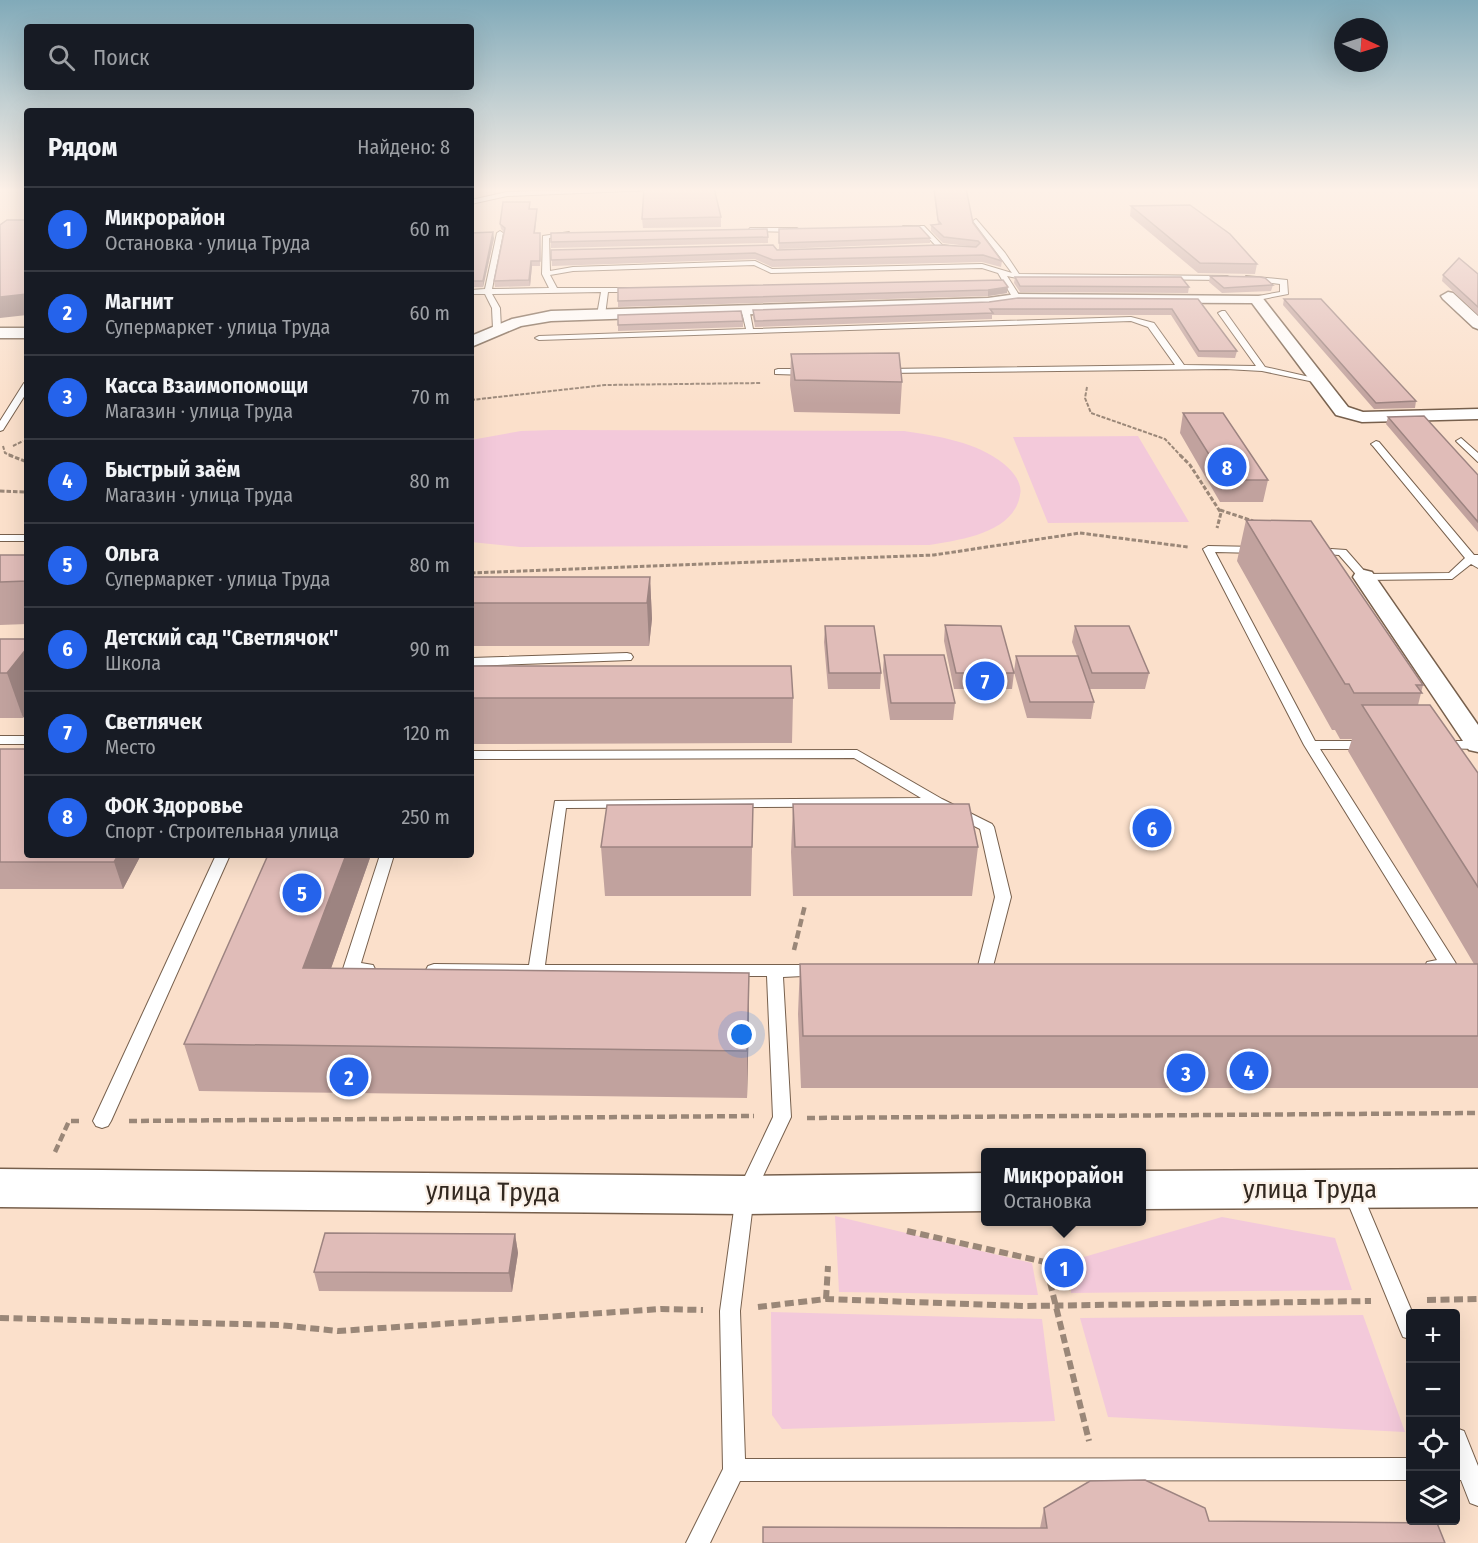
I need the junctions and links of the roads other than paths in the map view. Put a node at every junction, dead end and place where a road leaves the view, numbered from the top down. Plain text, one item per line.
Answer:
1 (495, 260) edge
2 (546, 260) edge
3 (758, 260) edge
4 (979, 260) edge
5 (1009, 260) edge
6 (755, 264) junction
7 (982, 266) junction
8 (1001, 272) junction
9 (546, 274) junction
10 (1017, 276) junction
11 (994, 281) edge
12 (1006, 281) junction
13 (554, 290) junction
14 (604, 290) junction
15 (639, 290) edge
16 (474, 292) edge
17 (488, 292) junction
18 (1448, 296) dead end
19 (1017, 298) junction
20 (1256, 298) junction
21 (745, 308) junction
22 (1222, 313) dead end
23 (601, 315) junction
24 (1478, 324) edge
25 (497, 329) junction
26 (750, 331) junction
27 (0, 333) edge
28 (24, 333) edge
29 (539, 338) dead end
30 (474, 340) edge
31 (1181, 367) junction
32 (1262, 369) junction
33 (870, 371) edge
34 (778, 372) road end
35 (824, 372) edge
36 (1318, 380) junction
37 (24, 390) edge
38 (1478, 414) edge
39 (0, 428) edge
40 (1461, 441) dead end
41 (1376, 444) dead end
42 (1478, 459) edge
43 (0, 538) edge
44 (24, 538) edge
45 (1275, 550) edge
46 (1297, 551) edge
47 (1476, 561) edge
48 (1364, 577) junction
49 (627, 657) dead end
50 (474, 662) edge
51 (0, 740) edge
52 (24, 740) edge
53 (1311, 745) junction
54 (1383, 745) edge
55 (1430, 745) edge
56 (1478, 745) edge
57 (474, 755) edge
58 (937, 801) junction
59 (222, 858) edge
60 (386, 858) edge
61 (1413, 967) edge
62 (386, 969) edge
63 (420, 970) edge
64 (536, 970) junction
65 (985, 970) edge
66 (782, 971) junction
67 (835, 971) edge
68 (102, 1121) road end
69 (0, 1188) edge
70 (1478, 1188) edge
71 (1351, 1189) junction
72 (1146, 1190) edge
73 (981, 1192) edge
74 (745, 1195) junction
75 (1406, 1320) edge
76 (1406, 1469) edge
77 (1462, 1469) edge
78 (734, 1470) junction
79 (1478, 1495) edge
80 (698, 1543) edge

1 - 17 lane
2 - 9 lane
3 - 6 lane
4 - 7 lane
5 - 10 lane
6 - 7 lane
6 - 9 lane
7 - 8 lane
8 - 10 lane
8 - 12 lane
9 - 13 lane
10 - 20 lane
11 - 12 lane
12 - 19 lane
13 - 14 lane
13 - 17 lane
14 - 15 lane
14 - 23 lane
16 - 17 lane
17 - 25 lane
18 - 24 street
19 - 20 street
19 - 21 street
20 - 36 street
21 - 23 street
21 - 26 lane
22 - 32 lane
23 - 25 street
25 - 30 street
26 - 29 lane
26 - 31 lane
27 - 28 street
31 - 32 lane
31 - 33 lane
32 - 36 lane
34 - 35 lane
36 - 38 street
37 - 39 lane
40 - 42 lane
41 - 47 lane
43 - 44 lane
45 - 53 lane
46 - 48 lane
47 - 48 lane
48 - 56 street
49 - 50 lane
51 - 52 lane
53 - 54 lane
53 - 61 lane
55 - 56 lane
57 - 58 lane
58 - 64 lane
58 - 65 lane
59 - 68 lane
60 - 62 lane
63 - 64 lane
64 - 66 lane
66 - 67 lane
66 - 74 lane
69 - 74 street, улица Труда
70 - 71 street, улица Труда
71 - 72 street, улица Труда
71 - 75 lane
73 - 74 street, улица Труда
74 - 78 lane
76 - 78 lane
77 - 79 lane
78 - 80 lane

